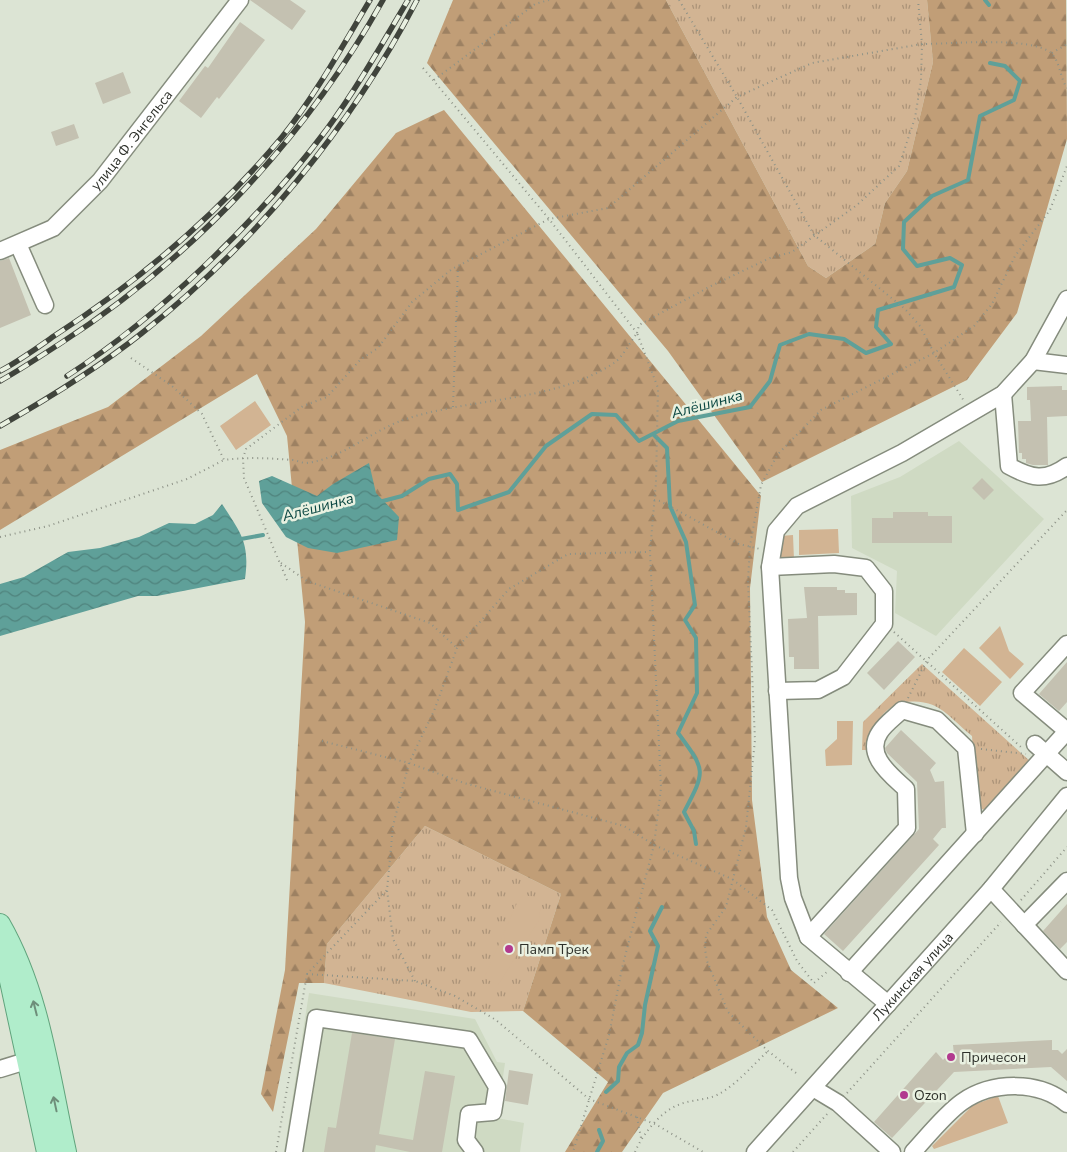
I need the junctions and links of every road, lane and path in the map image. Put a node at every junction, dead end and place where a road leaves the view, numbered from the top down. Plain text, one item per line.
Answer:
1 (240, 0) edge
2 (549, 0) edge
3 (679, 0) edge
4 (918, 0) edge
5 (922, 44) junction
6 (1067, 44) edge
7 (1052, 54) junction
8 (423, 68) dead end
9 (434, 80) junction
10 (1067, 88) edge
11 (737, 97) junction
12 (1067, 166) edge
13 (549, 219) junction
14 (814, 235) junction
15 (18, 244) junction
16 (0, 250) edge
17 (458, 267) junction
18 (1067, 299) edge
19 (45, 305) dead end
20 (637, 334) junction
21 (934, 353) junction
22 (131, 358) dead end
23 (1033, 361) junction
24 (1067, 365) edge
25 (1004, 394) junction
26 (453, 406) junction
27 (972, 412) junction
28 (243, 458) junction
29 (224, 460) junction
30 (1067, 466) edge
31 (654, 500) junction
32 (1067, 510) edge
33 (0, 537) edge
34 (750, 546) junction
35 (650, 552) junction
36 (771, 559) junction
37 (281, 563) junction
38 (287, 580) dead end
39 (902, 638) dead end
40 (1067, 644) edge
41 (458, 648) junction
42 (927, 660) junction
43 (777, 692) junction
44 (902, 710) junction
45 (1067, 731) edge
46 (322, 741) dead end
47 (966, 748) junction
48 (1041, 750) junction
49 (409, 762) junction
50 (1067, 772) edge
51 (1067, 796) edge
52 (975, 834) junction
53 (654, 845) junction
54 (1067, 847) edge
55 (732, 879) junction
56 (1067, 881) edge
57 (991, 889) junction
58 (1011, 911) junction
59 (0, 924) edge
60 (1024, 925) junction
61 (0, 932) edge
62 (808, 937) junction
63 (837, 962) junction
64 (1067, 971) edge
65 (850, 973) junction
66 (307, 974) dead end
67 (415, 980) junction
68 (888, 1004) junction
69 (768, 1051) junction
70 (36, 1058) junction
71 (0, 1069) edge
72 (796, 1073) dead end
73 (813, 1088) junction
74 (589, 1099) junction
75 (838, 1103) junction
76 (1067, 1104) edge
77 (637, 1117) junction
78 (655, 1124) junction
79 (641, 1138) junction
80 (47, 1152) edge
81 (66, 1152) edge
82 (294, 1152) edge
83 (475, 1152) edge
84 (573, 1152) edge
85 (635, 1152) edge
86 (703, 1152) edge
87 (755, 1152) edge
88 (793, 1152) edge
89 (892, 1152) edge
90 (913, 1152) edge

1 - 15 street, улица Ф. Энгельса
2 - 9 path
3 - 11 path
4 - 5 path
5 - 7 path
5 - 11 path
5 - 14 path
6 - 7 path
7 - 10 path
8 - 9 path
9 - 13 path
11 - 13 path
11 - 14 path
12 - 21 path
13 - 17 path
13 - 20 path
14 - 20 path
14 - 21 path
15 - 16 street, улица Ф. Энгельса
15 - 19 street
17 - 26 path
17 - 28 path
18 - 23 street
20 - 26 path
20 - 31 path
21 - 27 path
21 - 34 path
22 - 29 path
23 - 24 street
23 - 25 street
25 - 27 street
25 - 30 street
26 - 28 path
27 - 36 street
28 - 29 path
28 - 37 path
29 - 33 path
31 - 34 path
31 - 35 path
32 - 42 path
34 - 36 path
34 - 55 path
35 - 41 path
35 - 53 path
36 - 43 street
36 - 43 street
37 - 38 path
37 - 41 path
39 - 42 path
40 - 45 street
41 - 49 path
42 - 44 path
42 - 47 path
43 - 62 street
44 - 47 street
44 - 62 street
45 - 48 street
46 - 49 path
47 - 52 street
48 - 50 street
48 - 52 street
49 - 53 path
49 - 67 path
51 - 57 street, Лукинская улица
52 - 65 street
53 - 55 path
53 - 74 path
54 - 58 path
55 - 63 path
55 - 69 path
56 - 60 street
57 - 58 street
57 - 68 street, Лукинская улица
58 - 60 street
58 - 75 path
70 -> 59 main road
60 - 64 street
61 - 70 main road
62 - 63 street
63 - 65 street
65 - 68 street
66 - 67 path
67 - 74 path
68 - 73 street, Лукинская улица
69 - 72 path
69 - 78 path
70 - 71 street
70 - 80 main road
81 -> 70 main road
73 - 75 street
73 - 87 street, Лукинская улица
74 - 77 path
74 - 84 path
75 - 88 path
75 - 89 street
76 - 90 street
77 - 78 path
77 - 79 path
78 - 79 path
78 - 86 path
79 - 85 path
82 - 83 street

